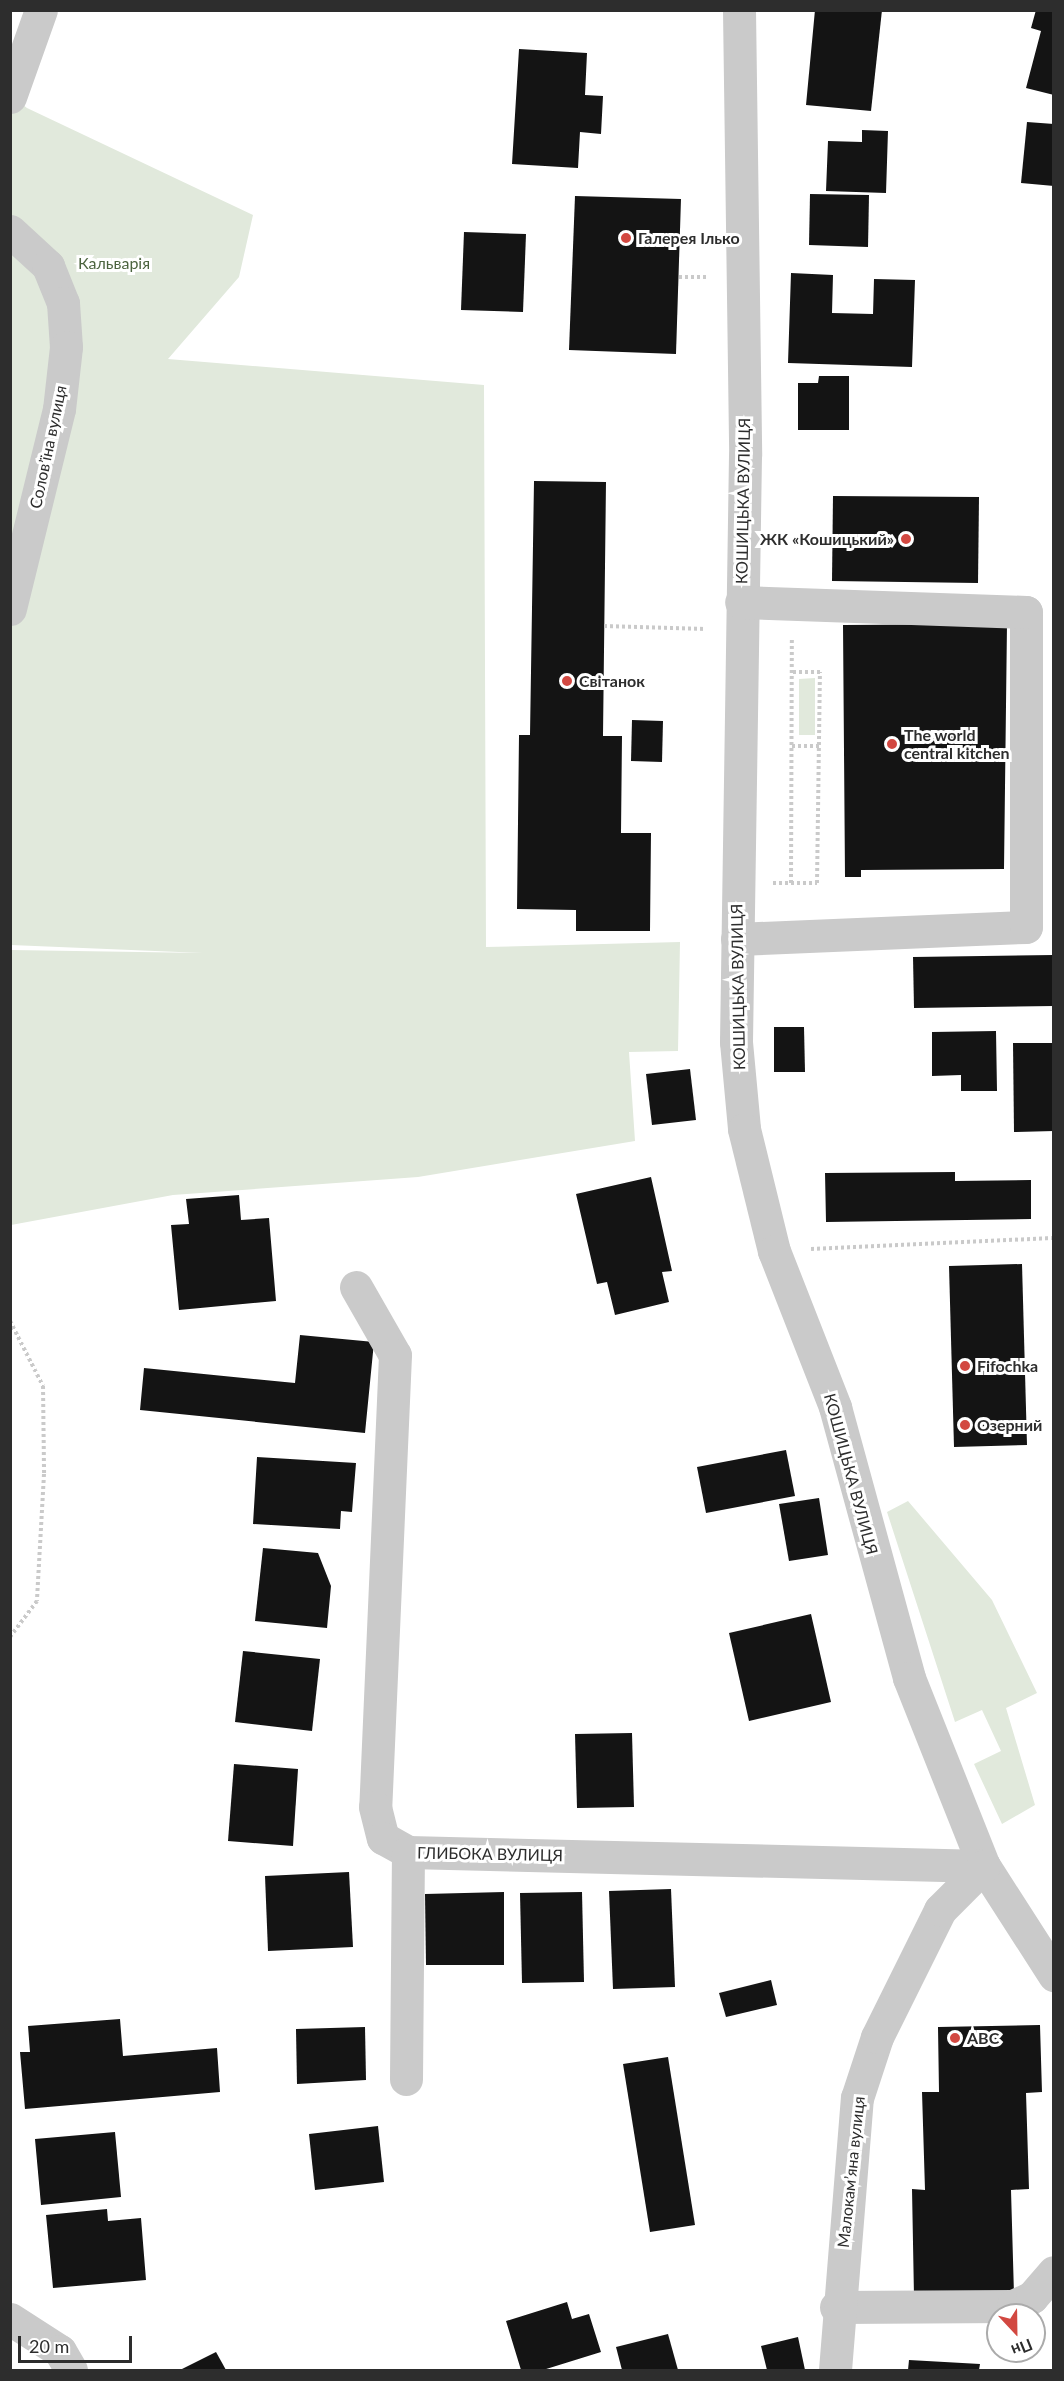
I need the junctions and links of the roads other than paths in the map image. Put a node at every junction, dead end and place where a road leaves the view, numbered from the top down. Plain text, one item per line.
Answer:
1 (41, 10) edge
2 (739, 10) edge
3 (10, 97) edge
4 (10, 231) edge
5 (10, 609) edge
6 (741, 616) junction
7 (736, 939) junction
8 (356, 1287) dead end
9 (408, 1852) junction
10 (984, 1866) junction
11 (1053, 1976) edge
12 (406, 2079) dead end
13 (1053, 2272) edge
14 (836, 2307) junction
15 (10, 2319) edge
16 (71, 2370) edge
17 (835, 2370) edge

1 - 3 street
2 - 6 street, КОШИЦЬКА ВУЛИЦЯ
4 - 5 street, Соловʼїна вулиця
6 - 7 street, КОШИЦЬКА ВУЛИЦЯ
6 - 7 street
7 - 10 street, КОШИЦЬКА ВУЛИЦЯ
8 - 9 street, ГЛИБОКА ВУЛИЦЯ
9 - 10 street, ГЛИБОКА ВУЛИЦЯ
9 - 12 street
10 - 11 street, КОШИЦЬКА ВУЛИЦЯ
10 - 14 street, Малокамʼяна вулиця
13 - 14 street
14 - 17 street, Малокамʼяна вулиця
15 - 16 street

